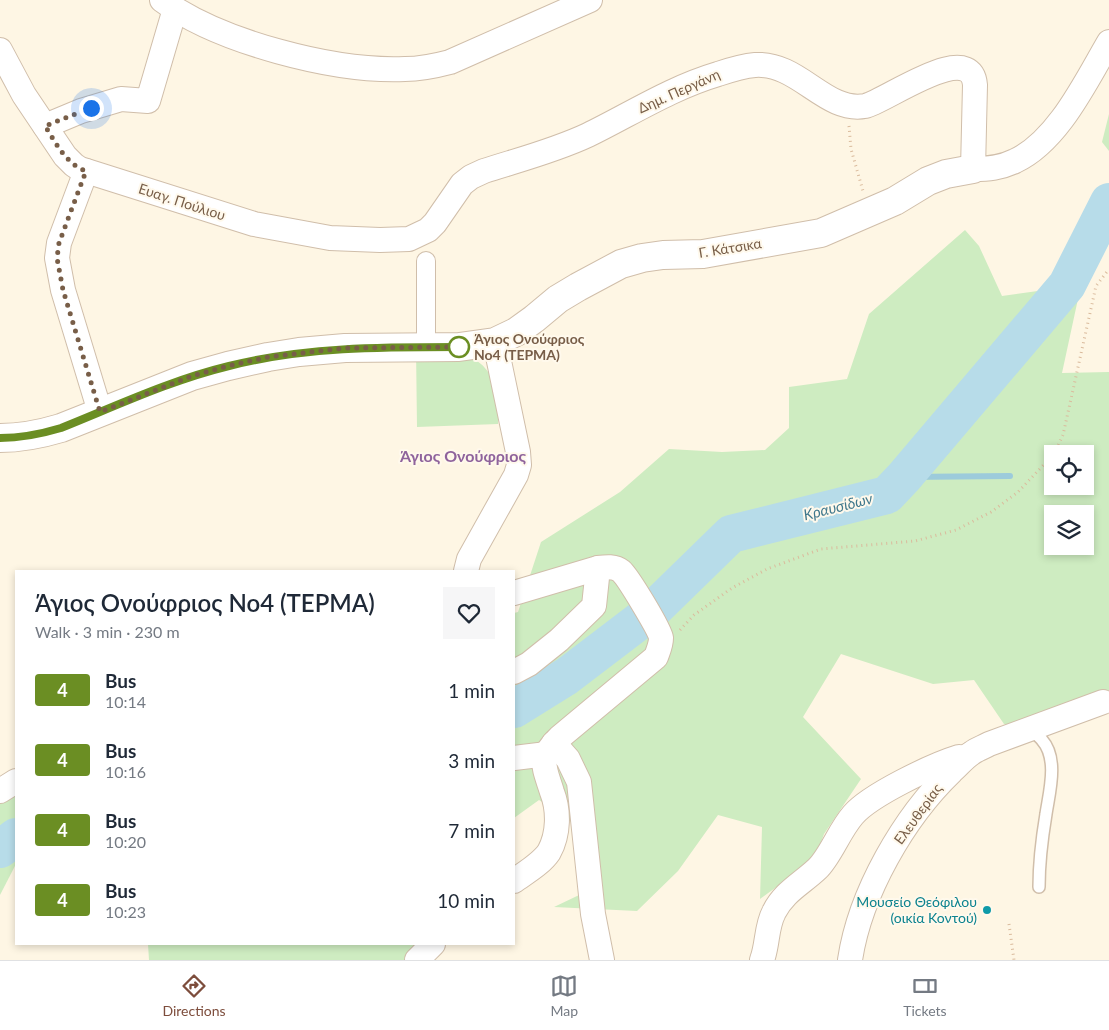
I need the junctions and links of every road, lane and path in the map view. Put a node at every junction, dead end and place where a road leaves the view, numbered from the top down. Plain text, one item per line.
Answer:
1 (590, 0) edge
2 (169, 5) edge
3 (1109, 42) edge
4 (0, 50) edge
5 (847, 106) junction
6 (45, 126) junction
7 (973, 169) junction
8 (86, 171) junction
9 (869, 213) junction
10 (428, 230) joint
11 (426, 261) dead end
12 (1109, 269) edge
13 (496, 342) junction
14 (426, 347) junction
15 (100, 412) junction
16 (0, 438) edge
17 (1058, 445) edge
18 (1044, 465) edge
19 (598, 568) junction
20 (466, 570) edge
21 (515, 593) edge
22 (659, 632) junction
23 (515, 671) edge
24 (1103, 702) dead end
25 (1030, 730) junction
26 (550, 748) junction
27 (971, 753) junction
28 (515, 758) edge
29 (15, 782) edge
30 (0, 791) edge
31 (515, 880) edge
32 (1038, 887) dead end
33 (1009, 924) dead end
34 (433, 945) edge
35 (417, 960) edge
36 (602, 960) edge
37 (762, 960) edge
38 (850, 960) edge
39 (1014, 960) edge

1 - 2 street
2 - 6 street
3 - 7 street
4 - 6 street, Ευαγ. Πούλιου
5 - 7 street
5 - 9 path
5 - 10 street, Δημ. Περγάνη
6 - 8 street, Ευαγ. Πούλιου
7 - 9 street, Γ. Κάτσικα
8 - 10 street, Ευαγ. Πούλιου
8 - 15 street
9 - 13 street, Γ. Κάτσικα
11 - 14 street
12 - 17 path
13 - 14 street
13 - 20 street
14 - 15 street
15 - 16 street
18 - 22 path
19 - 21 street
19 - 22 street
19 - 23 street
22 - 26 street
24 - 25 street, Ελευθερίας
25 - 27 street, Ελευθερίας
25 - 32 lane
26 - 28 street
26 - 31 street
26 - 36 street
27 - 37 street
27 - 38 street, Ελευθερίας
29 - 30 street
33 - 39 path
34 - 35 street

